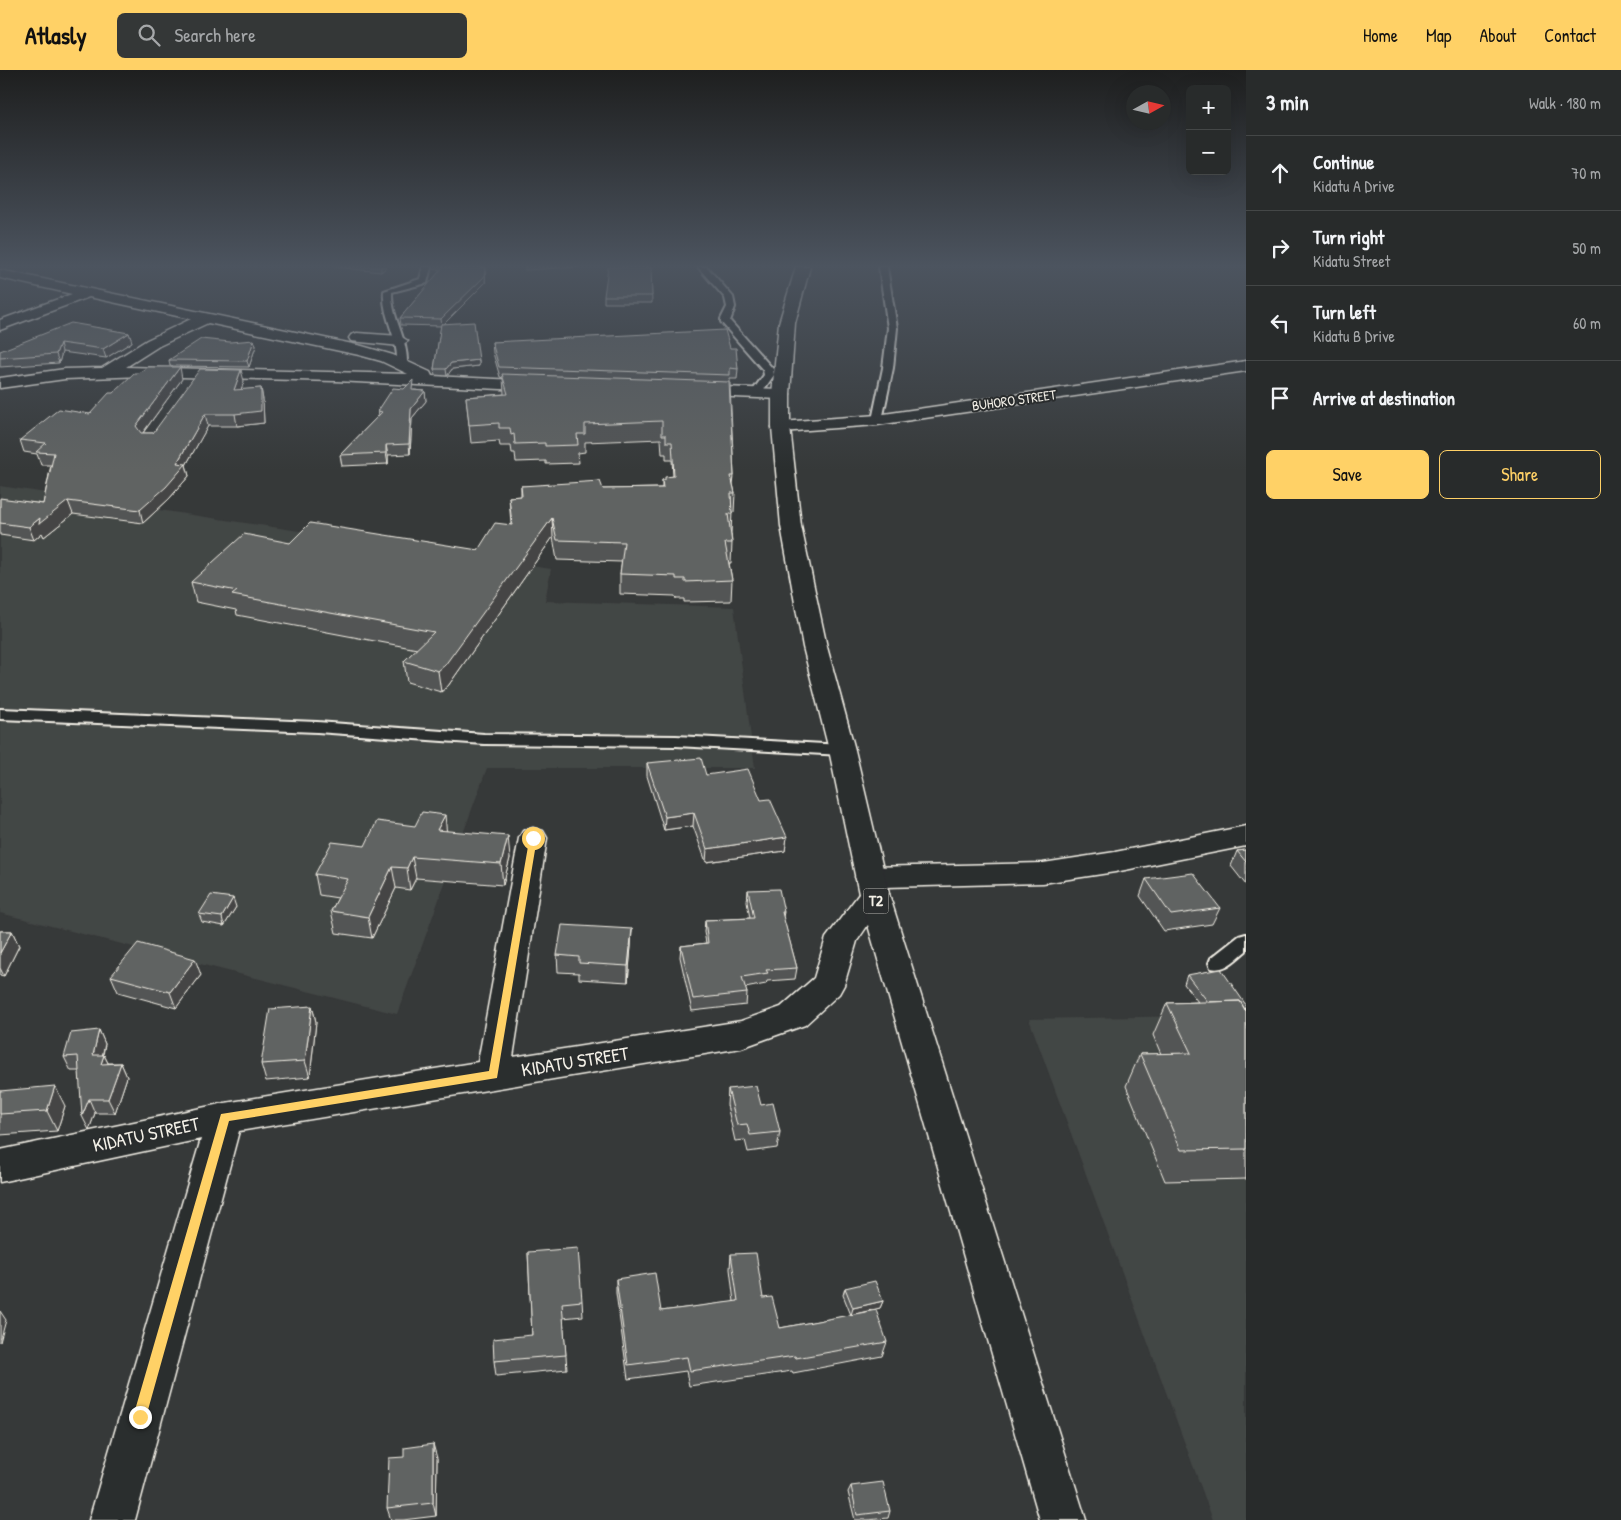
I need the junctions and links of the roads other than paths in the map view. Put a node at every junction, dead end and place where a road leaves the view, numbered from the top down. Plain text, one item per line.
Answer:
1 (171, 335) edge
2 (285, 335) edge
3 (334, 335) edge
4 (397, 335) edge
5 (738, 335) edge
6 (784, 335) edge
7 (891, 335) edge
8 (400, 341) junction
9 (402, 364) junction
10 (1246, 366) edge
11 (108, 371) junction
12 (198, 372) junction
13 (434, 382) junction
14 (0, 383) edge
15 (561, 386) edge
16 (188, 387) edge
17 (678, 390) edge
18 (768, 394) junction
19 (877, 420) junction
20 (782, 427) junction
21 (0, 714) edge
22 (842, 750) junction
23 (1246, 836) edge
24 (533, 838) dead end
25 (872, 886) junction
26 (1246, 942) edge
27 (1218, 963) dead end
28 (493, 1075) junction
29 (225, 1118) junction
30 (0, 1166) edge
31 (112, 1520) edge
32 (1063, 1520) edge

1 - 11 main road
2 - 9 main road
3 - 8 main road
4 - 8 lane
5 - 18 lane
6 - 18 main road, T2
7 - 19 lane
8 - 9 lane
9 - 13 main road
10 - 19 main road, BUHORO STREET
11 - 12 main road
11 - 14 main road
12 - 13 main road
12 - 16 main road
13 - 15 main road
17 - 18 main road
18 - 20 main road, T2
19 - 20 main road, BUHORO STREET
20 - 22 main road, T2
21 - 22 lane
22 - 25 main road, T2
23 - 25 main road
24 - 28 main road
25 - 28 main road, KIDATU STREET
25 - 32 main road, T2
26 - 27 lane
28 - 29 main road, KIDATU STREET
29 - 30 main road, KIDATU STREET
29 - 31 main road

